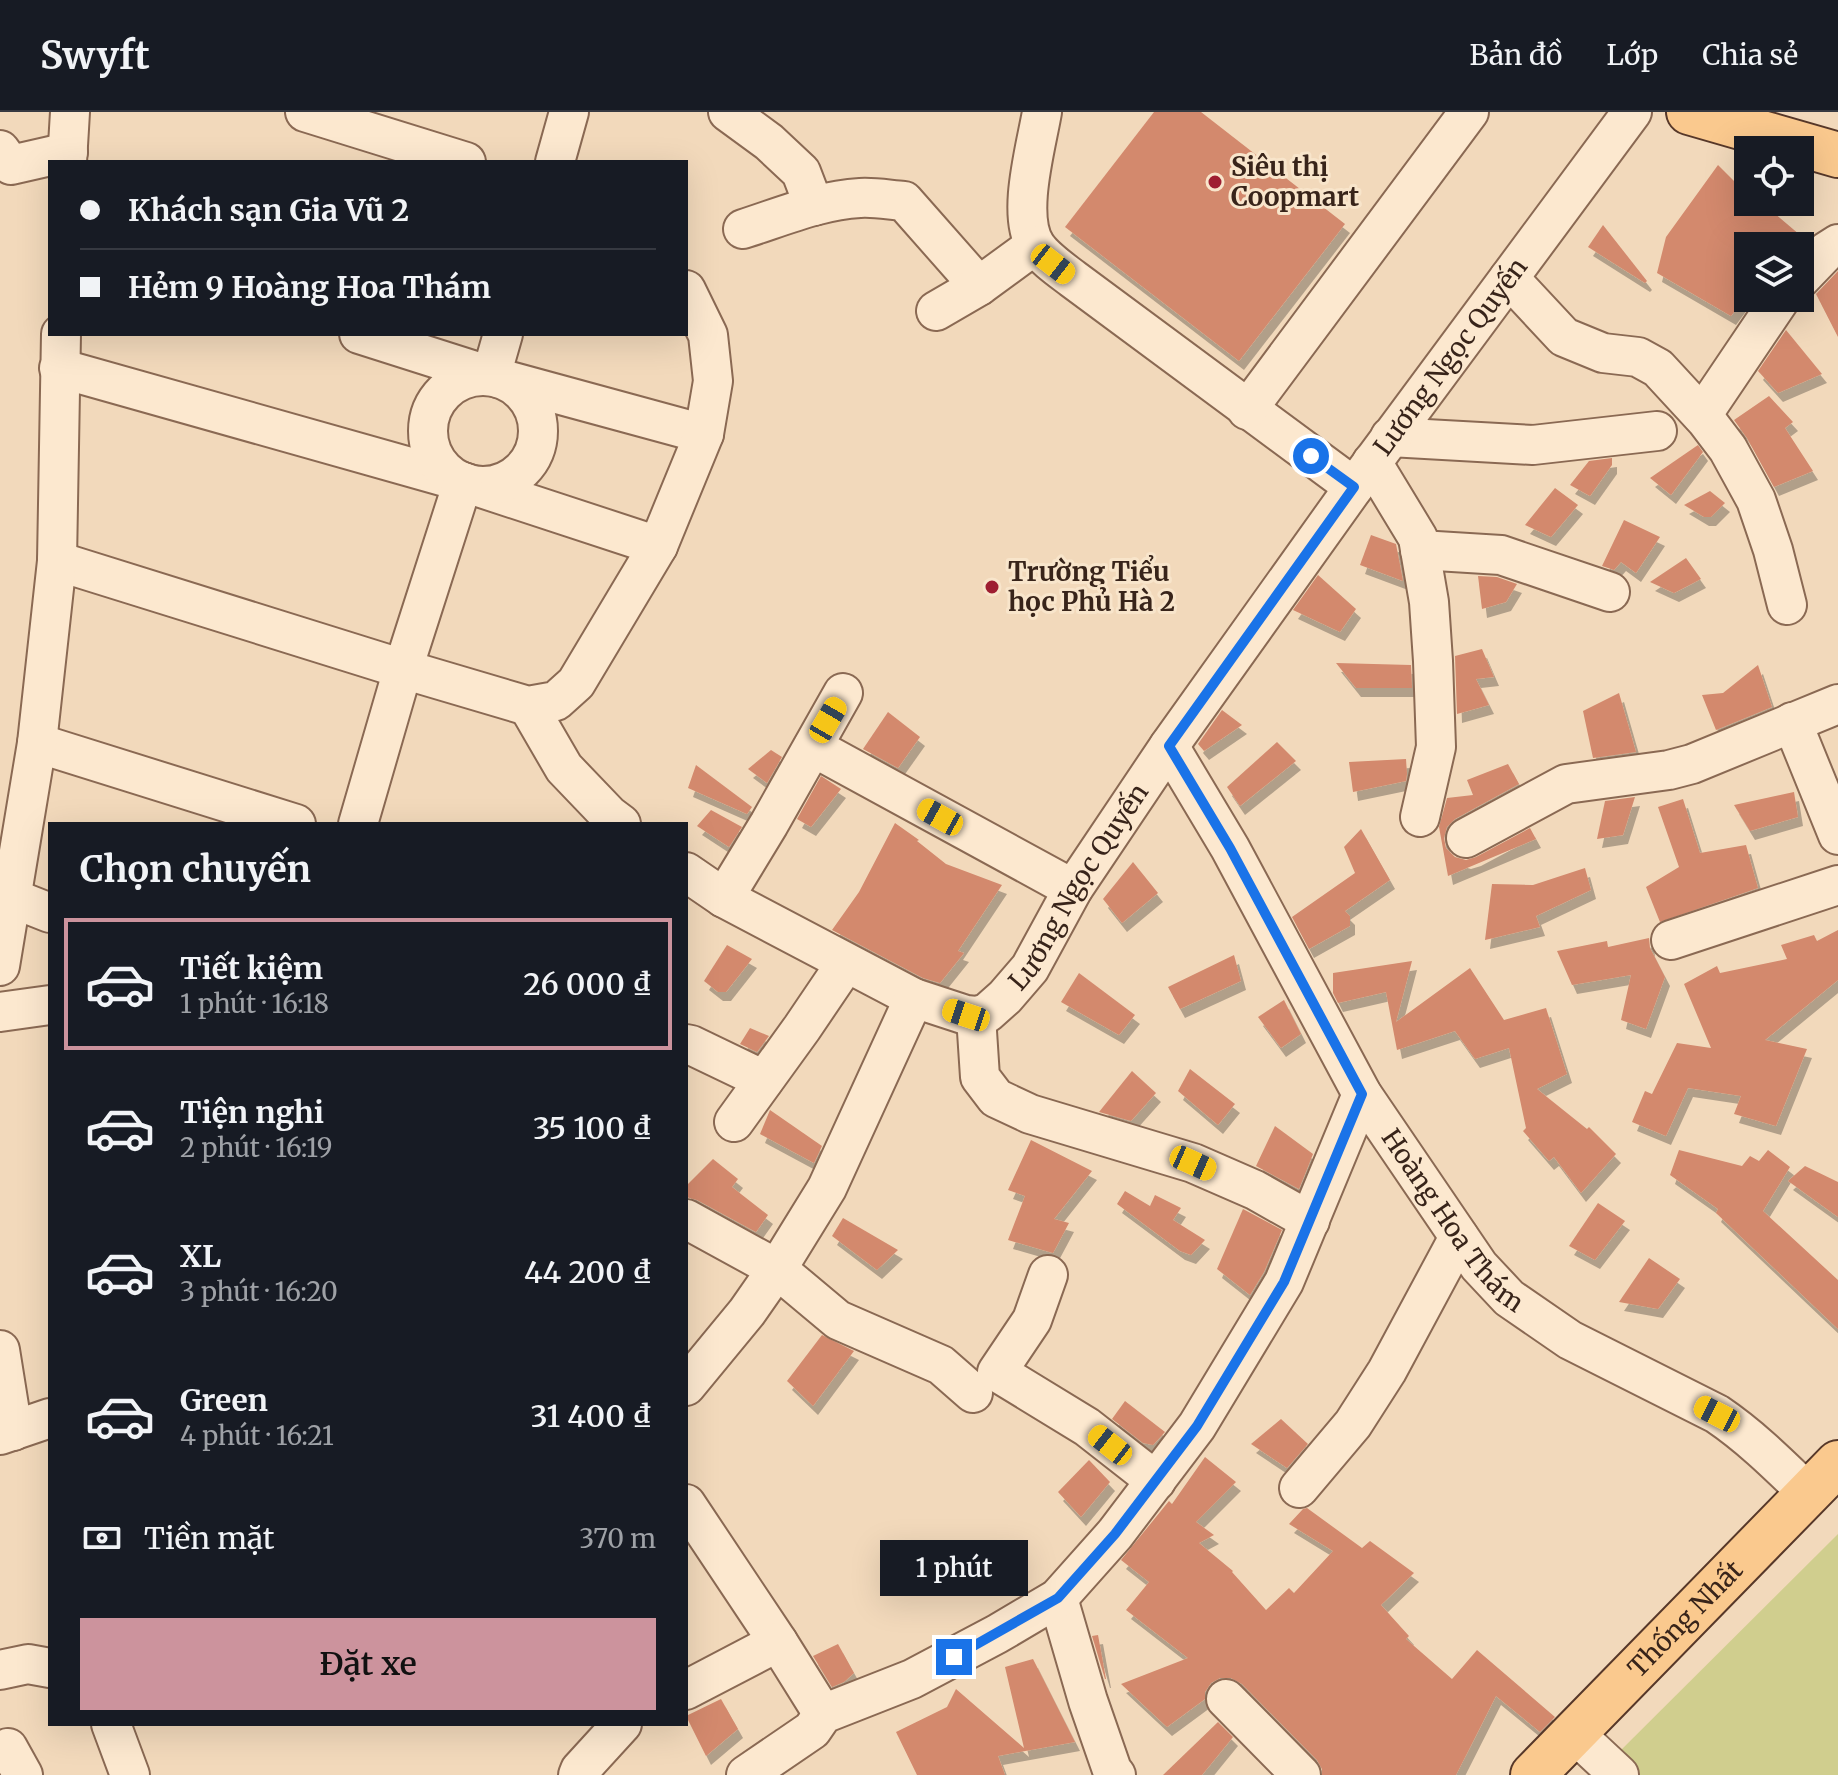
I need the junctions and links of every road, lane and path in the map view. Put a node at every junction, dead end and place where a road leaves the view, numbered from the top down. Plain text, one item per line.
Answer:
1 (70, 112) edge
2 (305, 112) edge
3 (569, 112) edge
4 (728, 112) edge
5 (1042, 112) edge
6 (1469, 112) edge
7 (1632, 112) edge
8 (1689, 112) edge
9 (1782, 112) edge
10 (1838, 129) edge
11 (0, 150) edge
12 (1838, 155) edge
13 (68, 157) edge
14 (460, 160) edge
15 (556, 160) edge
16 (814, 206) junction
17 (743, 229) dead end
18 (1838, 244) edge
19 (1035, 245) junction
20 (1814, 264) edge
21 (1509, 278) junction
22 (979, 286) junction
23 (688, 294) edge
24 (936, 311) dead end
25 (1772, 312) edge
26 (365, 336) edge
27 (502, 336) edge
28 (60, 351) edge
29 (491, 376) junction
30 (1247, 410) junction
31 (1702, 415) junction
32 (1657, 431) dead end
33 (704, 434) junction
34 (1372, 462) junction
35 (463, 482) junction
36 (658, 546) junction
37 (1420, 550) junction
38 (57, 561) junction
39 (1610, 592) dead end
40 (1787, 605) dead end
41 (403, 669) junction
42 (843, 693) dead end
43 (1838, 704) edge
44 (528, 706) junction
45 (1792, 722) junction
46 (37, 743) junction
47 (1169, 746) junction
48 (813, 747) junction
49 (1420, 817) dead end
50 (290, 822) edge
51 (359, 822) edge
52 (618, 822) edge
53 (1838, 835) edge
54 (1466, 838) dead end
55 (688, 873) edge
56 (1838, 885) edge
57 (1073, 889) junction
58 (12, 898) junction
59 (724, 898) junction
60 (48, 912) edge
61 (1671, 940) dead end
62 (846, 963) junction
63 (0, 966) edge
64 (914, 998) junction
65 (48, 1005) edge
66 (0, 1012) edge
67 (976, 1016) junction
68 (688, 1044) edge
69 (764, 1080) junction
70 (1362, 1094) junction
71 (734, 1122) dead end
72 (688, 1220) edge
73 (1310, 1221) junction
74 (1459, 1237) junction
75 (777, 1269) junction
76 (1048, 1275) dead end
77 (0, 1350) edge
78 (688, 1384) edge
79 (973, 1393) dead end
80 (48, 1419) edge
81 (6, 1433) edge
82 (1824, 1479) edge
83 (1156, 1481) junction
84 (1299, 1488) dead end
85 (688, 1507) edge
86 (1058, 1598) junction
87 (778, 1642) junction
88 (48, 1668) edge
89 (0, 1670) edge
90 (688, 1689) edge
91 (1226, 1699) dead end
92 (823, 1714) junction
93 (112, 1726) edge
94 (620, 1726) edge
95 (1575, 1734) junction
96 (130, 1775) edge
97 (578, 1775) edge
98 (746, 1775) edge
99 (1116, 1775) edge
100 (1301, 1775) edge
101 (1533, 1775) edge
102 (1619, 1775) edge

1 - 13 street
2 - 14 street
3 - 15 street
4 - 16 street
5 - 19 street
6 - 30 street
7 - 21 street, Lương Ngọc Quyến
8 - 12 main road
9 - 10 main road
11 - 13 street
16 - 17 street
16 - 22 street
18 - 20 street
19 - 22 street
19 - 30 street
21 - 31 street
21 - 34 street, Lương Ngọc Quyến
22 - 24 street
23 - 33 street
25 - 31 street
26 - 29 street
27 - 29 street
28 - 35 street
28 - 38 street
29 - 33 street
29 - 35 street
29 - 35 street
30 - 34 street
31 - 40 street
32 - 34 street
33 - 36 street
34 - 37 street
34 - 47 street, Lương Ngọc Quyến
35 - 36 street
35 - 41 street
36 - 44 street
37 - 39 street
37 - 49 street
38 - 41 street
38 - 46 street
41 - 44 street
41 - 51 street
42 - 48 street
43 - 45 street
44 - 52 street
45 - 53 street
45 - 54 street
46 - 50 street
46 - 58 street
47 - 57 street, Lương Ngọc Quyến
47 - 70 street, Hoàng Hoa Thám
48 - 57 street
48 - 59 street
55 - 59 street
56 - 61 street
57 - 67 street, Lương Ngọc Quyến
58 - 60 street
58 - 63 street
59 - 62 street
62 - 64 street
62 - 69 street
64 - 67 street
64 - 75 street
65 - 66 street
67 - 73 street
68 - 69 street
69 - 71 street
70 - 73 street
70 - 74 street, Hoàng Hoa Thám
72 - 75 street
73 - 83 street
74 - 82 street, Hoàng Hoa Thám
74 - 84 street
75 - 78 street
75 - 79 street
76 - 83 street
77 - 81 street
80 - 81 street
82 - 95 main road, Thống Nhất
83 - 86 street
85 - 87 street
86 - 92 street
86 - 99 street
87 - 90 street
87 - 92 street
88 - 89 street
91 - 100 street
92 - 98 street
93 - 96 street
94 - 97 street
95 - 101 main road, Thống Nhất
95 - 102 street

